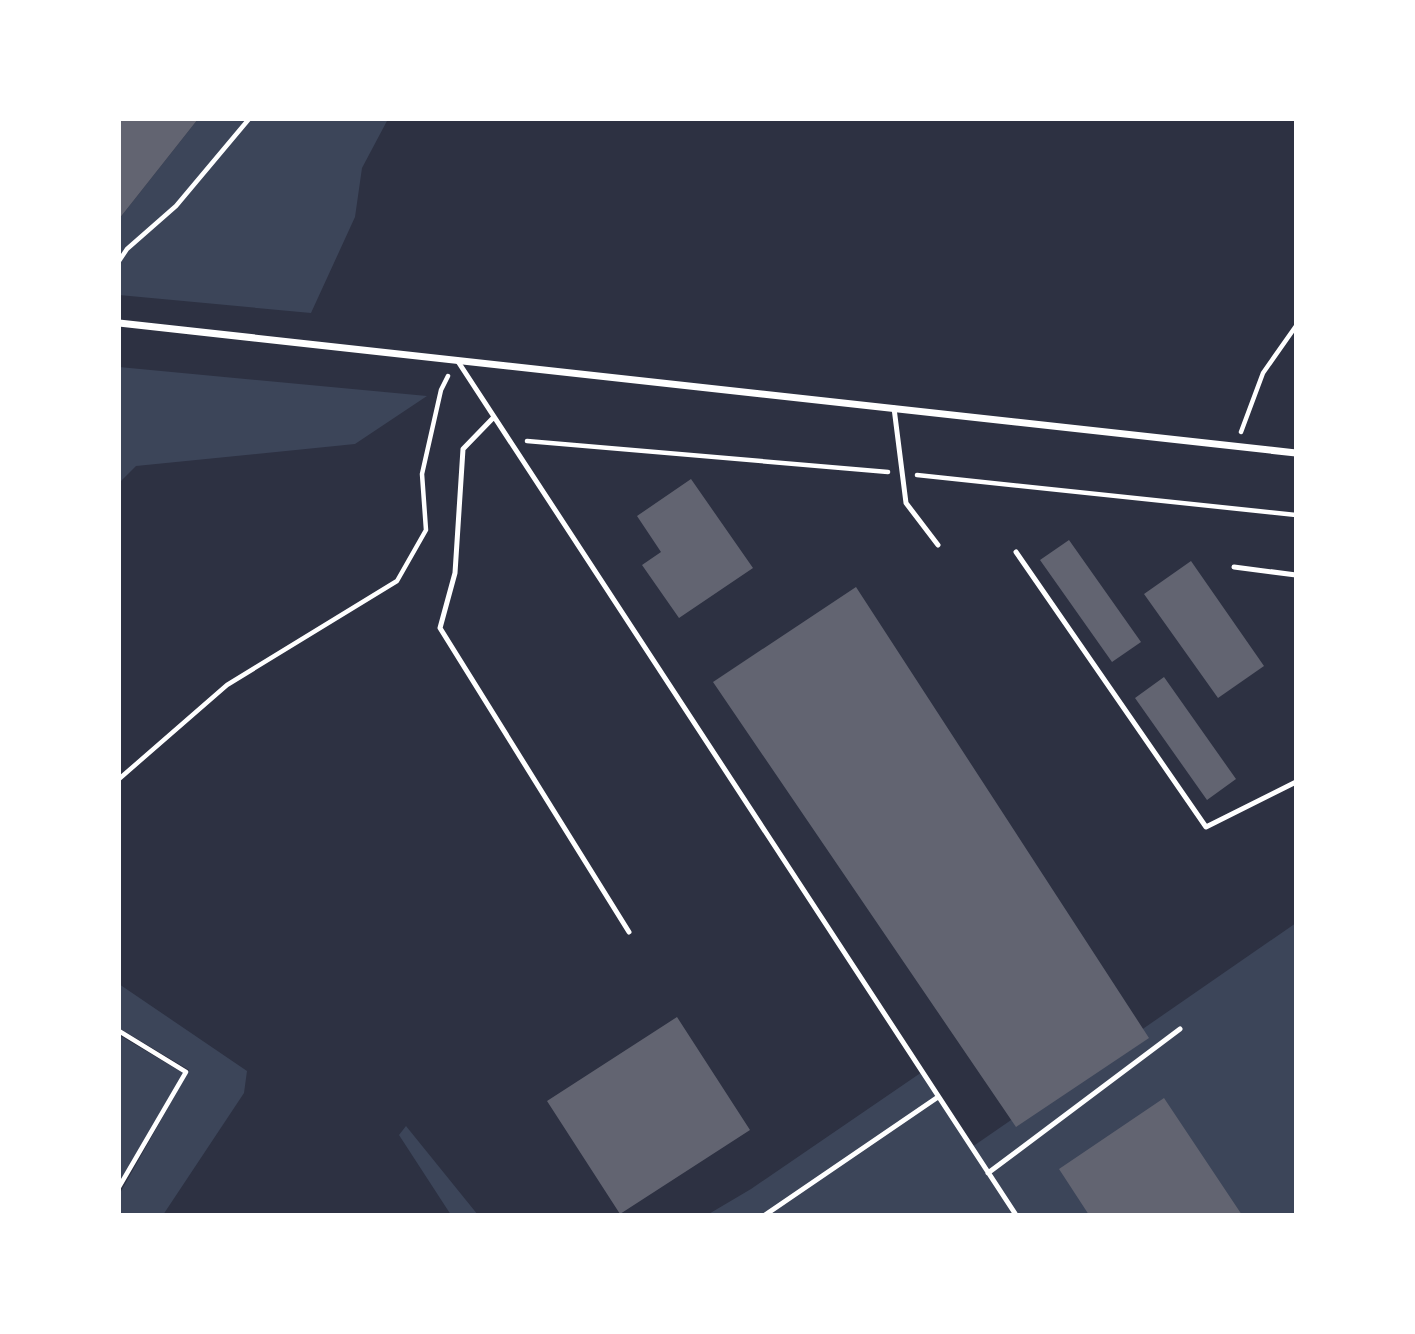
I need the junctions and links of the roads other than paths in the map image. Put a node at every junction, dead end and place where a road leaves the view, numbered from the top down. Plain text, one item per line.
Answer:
1 (119, 323) edge
2 (457, 360) junction
3 (894, 408) junction
4 (494, 417) junction
5 (1296, 453) edge
6 (938, 545) dead end
7 (1016, 552) dead end
8 (1234, 567) dead end
9 (1296, 575) edge
10 (1296, 782) edge
11 (629, 932) dead end
12 (1180, 1029) dead end
13 (938, 1097) junction
14 (988, 1173) junction
15 (765, 1215) edge
16 (1016, 1215) edge

1 - 2 street
2 - 3 street
2 - 4 lane
3 - 5 street
3 - 6 lane
4 - 11 lane
4 - 13 lane
7 - 10 lane
8 - 9 lane
12 - 14 lane
13 - 14 lane
13 - 15 lane
14 - 16 lane

